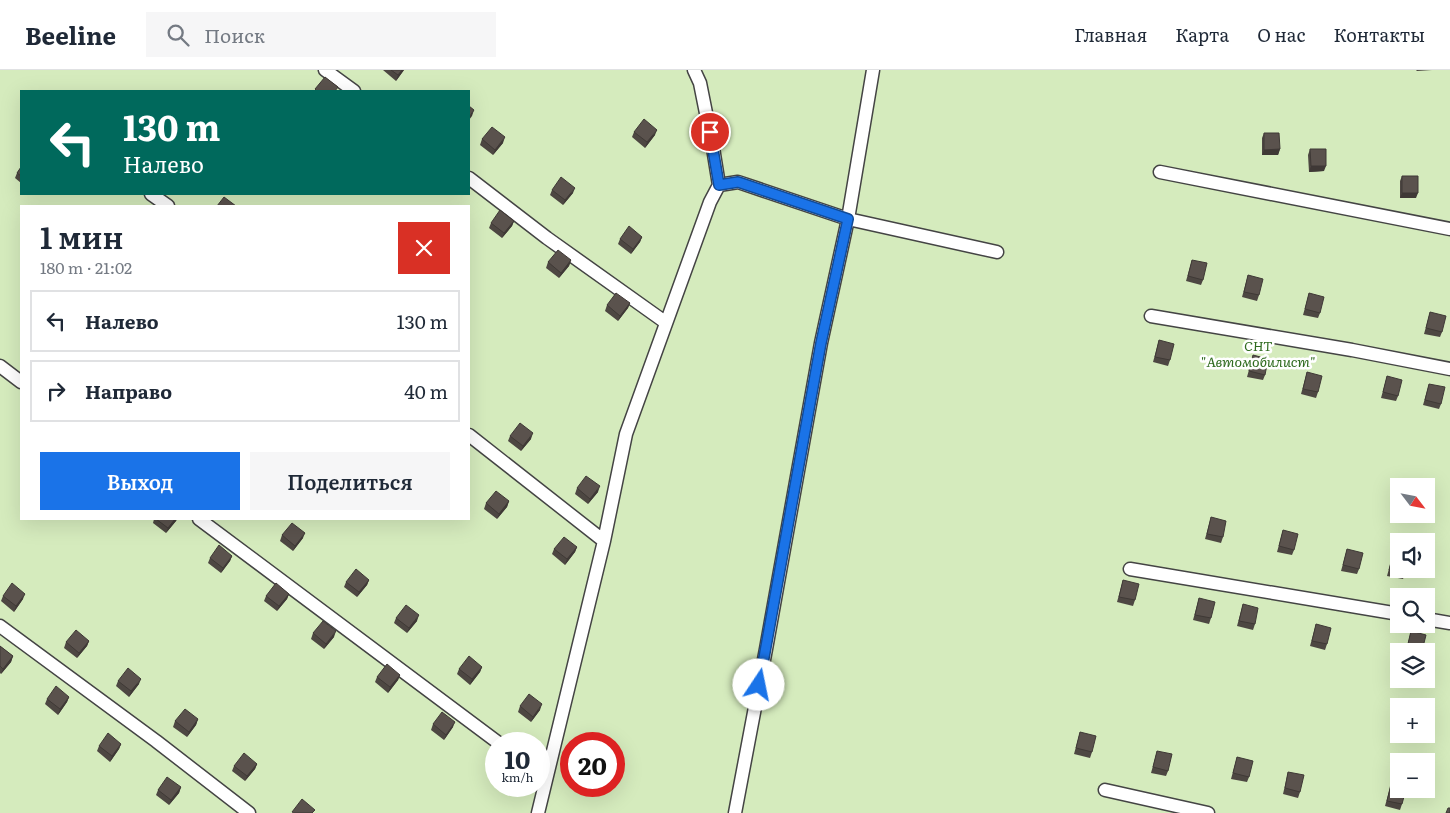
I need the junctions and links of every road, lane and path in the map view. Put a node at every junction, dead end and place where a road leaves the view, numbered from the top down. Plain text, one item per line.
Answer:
1 (325, 70) edge
2 (694, 70) edge
3 (873, 70) edge
4 (353, 90) edge
5 (1160, 172) dead end
6 (470, 179) edge
7 (719, 185) junction
8 (152, 195) edge
9 (167, 205) edge
10 (848, 219) junction
11 (1450, 229) edge
12 (997, 252) dead end
13 (1151, 316) dead end
14 (666, 322) junction
15 (0, 366) edge
16 (1450, 369) edge
17 (20, 381) edge
18 (470, 436) edge
19 (200, 520) edge
20 (604, 541) junction
21 (1130, 568) dead end
22 (1390, 612) edge
23 (1435, 620) edge
24 (1450, 623) edge
25 (0, 626) edge
26 (485, 733) edge
27 (550, 746) edge
28 (1105, 790) dead end
29 (540, 797) edge
30 (249, 813) edge
31 (538, 813) edge
32 (735, 813) edge
33 (1208, 813) edge

1 - 4 lane
2 - 7 lane
3 - 10 lane
5 - 11 lane
6 - 14 lane
7 - 10 lane
7 - 14 lane
8 - 9 lane
10 - 12 lane
10 - 32 lane
13 - 16 lane
14 - 20 lane
15 - 17 lane
18 - 20 lane
19 - 26 lane
20 - 27 lane
21 - 22 lane
23 - 24 lane
25 - 30 lane
28 - 33 lane
29 - 31 lane

